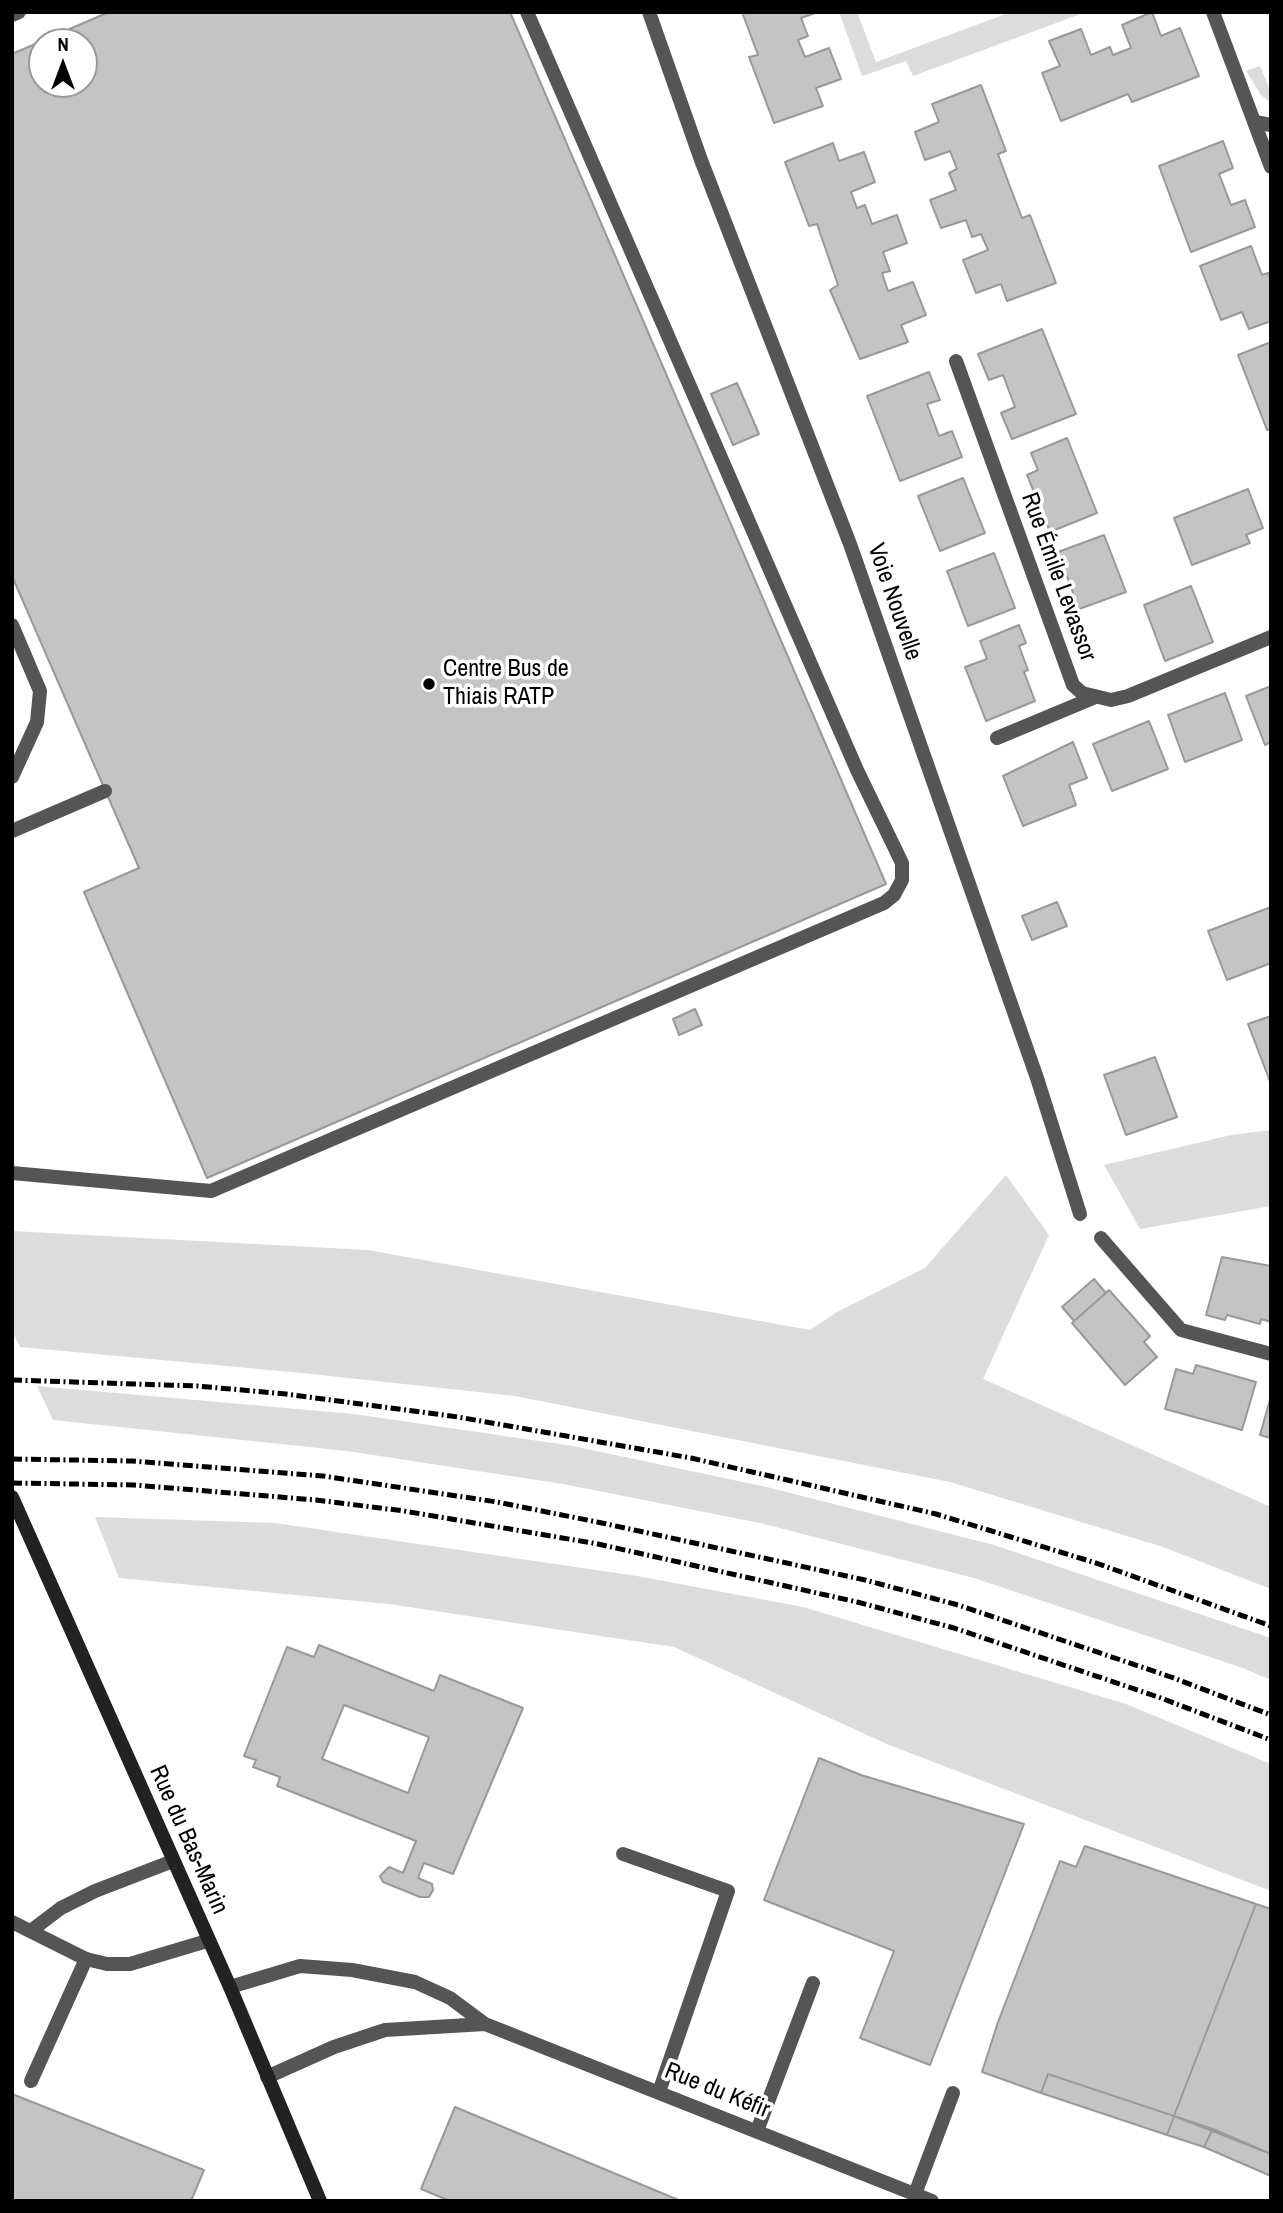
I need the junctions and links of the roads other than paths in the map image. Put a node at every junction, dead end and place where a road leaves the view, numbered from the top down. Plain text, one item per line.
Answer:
1 (19, 12) edge
2 (527, 12) edge
3 (649, 12) edge
4 (1213, 12) edge
5 (12, 15) edge
6 (1255, 122) junction
7 (1271, 125) edge
8 (1271, 167) edge
9 (956, 361) dead end
10 (12, 625) edge
11 (1271, 637) edge
12 (1093, 698) junction
13 (997, 738) dead end
14 (12, 777) edge
15 (105, 791) dead end
16 (12, 831) edge
17 (12, 1173) edge
18 (1080, 1214) dead end
19 (1101, 1238) dead end
20 (1271, 1354) edge
21 (12, 1497) edge
22 (623, 1854) dead end
23 (173, 1861) junction
24 (12, 1922) edge
25 (32, 1930) junction
26 (207, 1941) junction
27 (86, 1959) junction
28 (813, 1983) dead end
29 (230, 1987) junction
30 (485, 2024) junction
31 (267, 2077) junction
32 (31, 2081) dead end
33 (659, 2092) junction
34 (953, 2093) dead end
35 (757, 2131) junction
36 (915, 2194) junction
37 (320, 2201) edge
38 (932, 2201) edge

1 - 5 street
2 - 17 street
3 - 18 street, Voie Nouvelle
4 - 6 street
6 - 7 street
6 - 8 street
9 - 12 street, Rue Émile Levassor
10 - 14 street
11 - 12 street
12 - 13 street
15 - 16 street
19 - 20 street
21 - 23 main road, Rue du Bas-Marin
22 - 33 street
23 - 25 street
23 - 26 main road, Rue du Bas-Marin
24 - 25 street
25 - 27 street
26 - 27 street
26 - 29 main road, Rue du Bas-Marin
27 - 32 street
28 - 35 street
29 - 30 street, Rue du Kéfir
29 - 31 main road, Rue du Bas-Marin
30 - 31 street, Rue du Kéfir
30 - 33 street, Rue du Kéfir
31 - 37 main road, Rue du Bas-Marin
33 - 35 street, Rue du Kéfir
34 - 36 street
35 - 36 street, Rue du Kéfir
36 - 38 street, Rue du Kéfir

